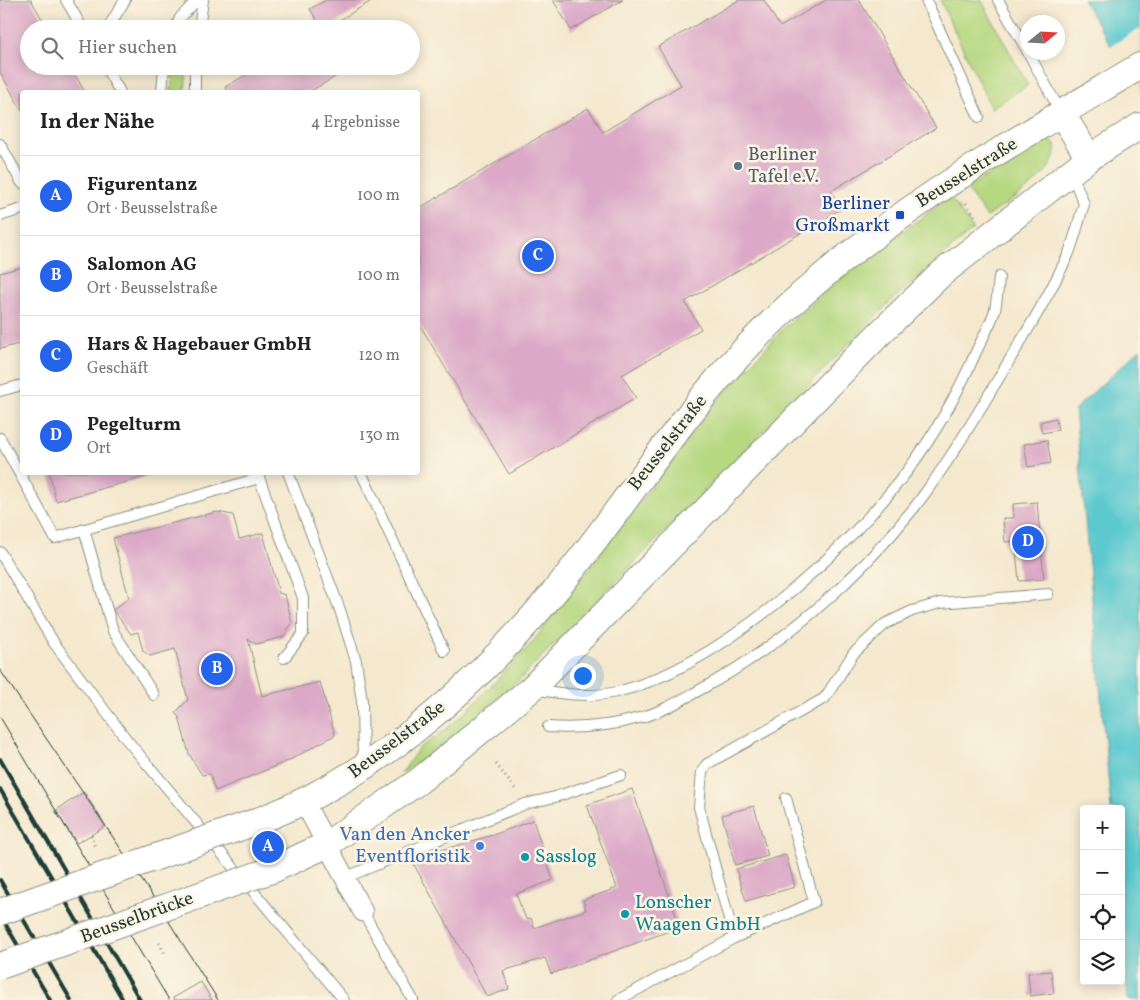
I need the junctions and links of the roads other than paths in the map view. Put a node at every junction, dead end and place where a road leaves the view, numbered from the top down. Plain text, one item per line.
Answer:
1 (66, 0) edge
2 (124, 0) edge
3 (197, 0) edge
4 (203, 0) edge
5 (926, 0) edge
6 (998, 0) edge
7 (78, 20) edge
8 (112, 20) edge
9 (179, 20) edge
10 (200, 20) edge
11 (1020, 38) edge
12 (1032, 60) edge
13 (1140, 66) edge
14 (110, 75) edge
15 (163, 75) edge
16 (195, 75) edge
17 (119, 90) edge
18 (162, 90) edge
19 (195, 90) edge
20 (1062, 114) junction
21 (979, 117) dead end
22 (1140, 126) edge
23 (0, 144) edge
24 (1080, 165) junction
25 (20, 179) edge
26 (20, 210) edge
27 (0, 216) edge
28 (999, 276) dead end
29 (20, 386) edge
30 (0, 391) edge
31 (0, 438) edge
32 (20, 474) edge
33 (20, 475) edge
34 (258, 475) edge
35 (289, 475) edge
36 (361, 475) edge
37 (84, 529) junction
38 (0, 552) edge
39 (1048, 594) dead end
40 (444, 651) dead end
41 (284, 658) dead end
42 (531, 689) junction
43 (154, 694) dead end
44 (548, 727) dead end
45 (363, 769) junction
46 (621, 775) dead end
47 (786, 798) dead end
48 (304, 802) junction
49 (326, 845) junction
50 (344, 878) junction
51 (0, 912) edge
52 (363, 912) joint
53 (734, 938) junction
54 (0, 966) edge
55 (344, 1000) edge
56 (413, 1000) edge
57 (618, 1000) edge

1 - 7 lane
2 - 8 lane
3 - 9 lane
4 - 10 lane
5 - 21 lane
6 - 11 lane
12 - 20 lane
13 - 20 main road, Beusselstraße
14 - 17 lane
15 - 18 lane
16 - 19 lane
20 - 24 main road
20 - 45 main road, Beusselstraße
22 - 24 main road
23 - 25 lane
24 - 42 main road
24 - 44 lane
26 - 27 lane
28 - 42 lane
29 - 30 lane
31 - 32 lane
33 - 37 lane
34 - 37 lane
34 - 41 lane
35 - 45 lane
36 - 40 lane
37 - 43 lane
38 - 55 lane
39 - 53 lane
42 - 49 main road
45 - 48 main road, Beusselstraße
46 - 50 lane
47 - 53 lane
48 - 49 street
48 - 51 main road, Beusselstraße, bridge
49 - 50 street
49 - 54 main road, Beusselbrücke, bridge
50 - 52 street
52 - 56 lane
53 - 57 lane

